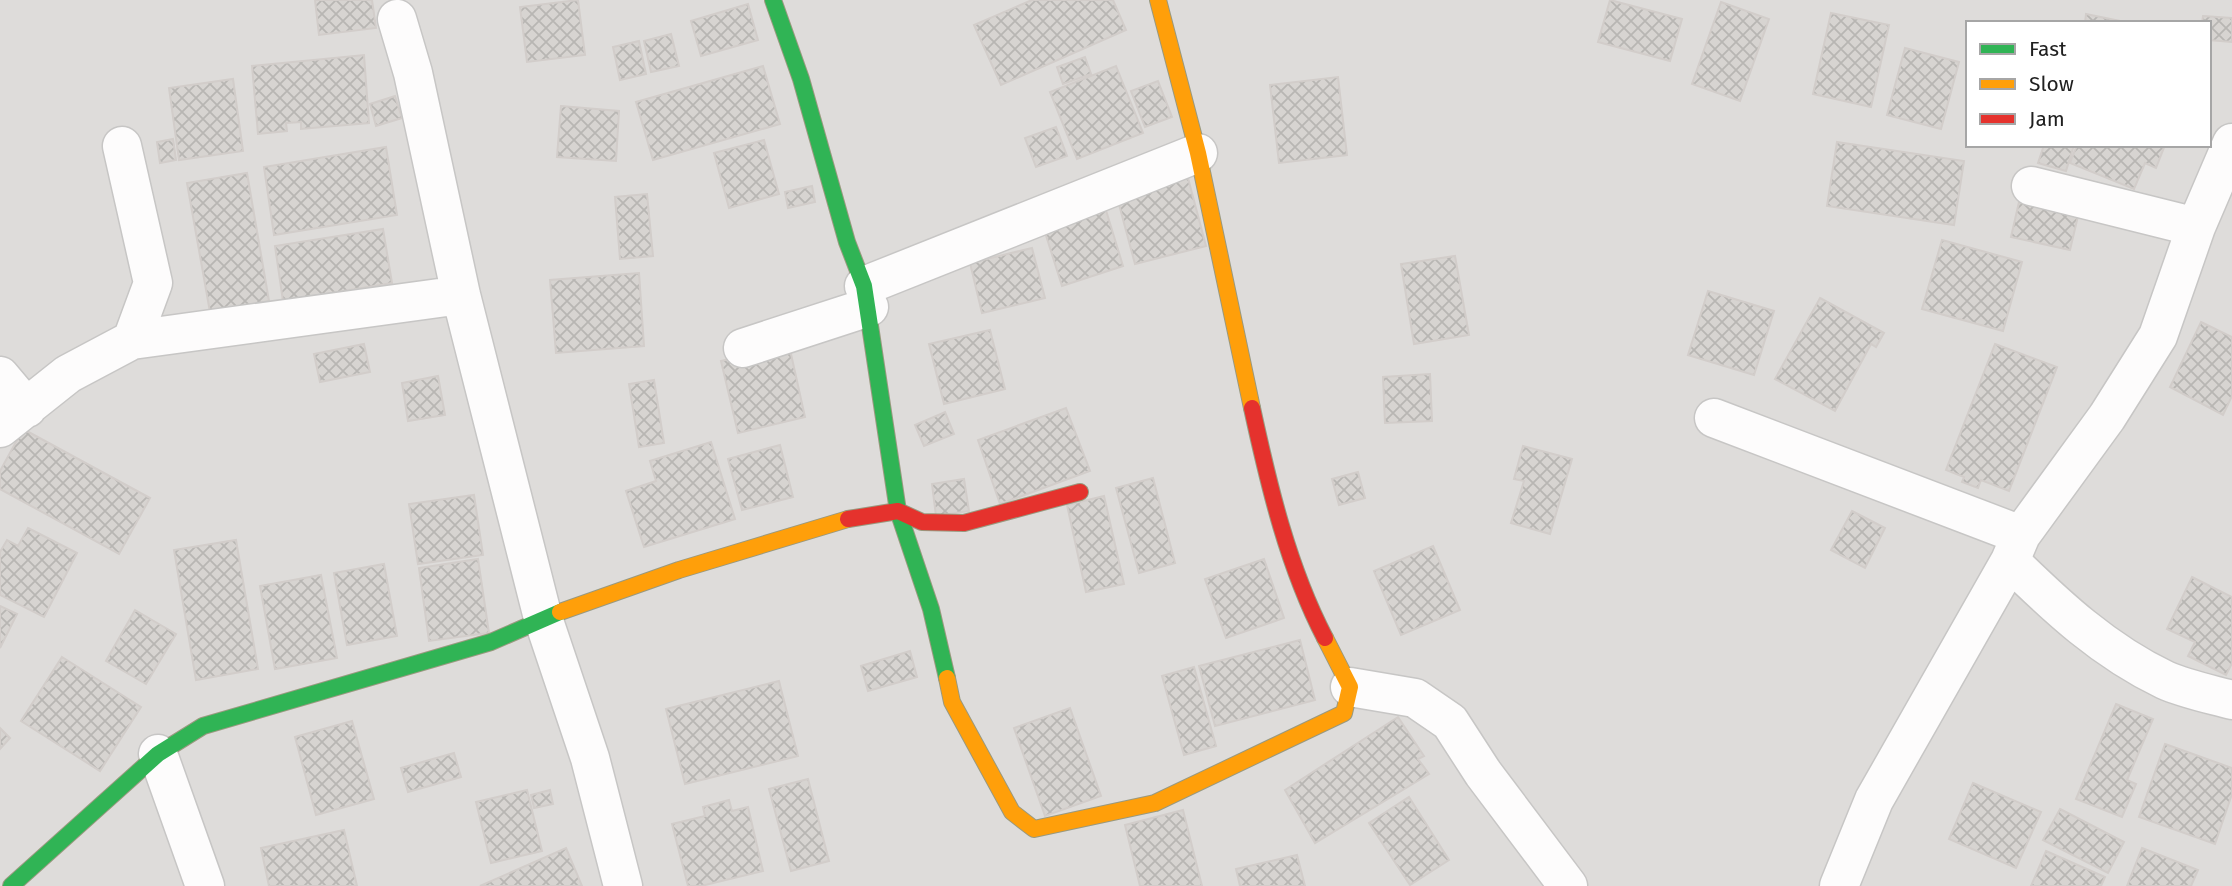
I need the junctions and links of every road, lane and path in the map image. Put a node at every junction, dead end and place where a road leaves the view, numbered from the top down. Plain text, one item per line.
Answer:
1 (773, 0) edge
2 (1158, 0) edge
3 (397, 19) dead end
4 (2232, 143) edge
5 (122, 146) dead end
6 (1198, 153) junction
7 (2031, 186) dead end
8 (2196, 227) junction
9 (461, 295) junction
10 (867, 297) junction
11 (132, 340) junction
12 (743, 348) dead end
13 (0, 376) edge
14 (14, 418) edge
15 (1714, 418) dead end
16 (1080, 492) dead end
17 (898, 511) junction
18 (2016, 548) junction
19 (543, 618) junction
20 (1350, 687) junction
21 (2232, 700) edge
22 (158, 754) junction
23 (11, 886) edge
24 (205, 886) edge
25 (623, 886) edge
26 (1568, 886) edge
27 (1839, 886) edge

1 - 10 street
2 - 6 street
3 - 9 street
4 - 8 street
5 - 11 street
6 - 10 street
6 - 20 street
7 - 8 street
8 - 18 street
9 - 11 street
9 - 19 street
10 - 12 street
10 - 17 street
11 - 14 street
13 - 14 street
15 - 18 street
16 - 17 street
17 - 19 street
17 - 20 street
18 - 21 street
18 - 27 street
19 - 22 street
19 - 25 street
20 - 26 street
22 - 23 street
22 - 24 street

